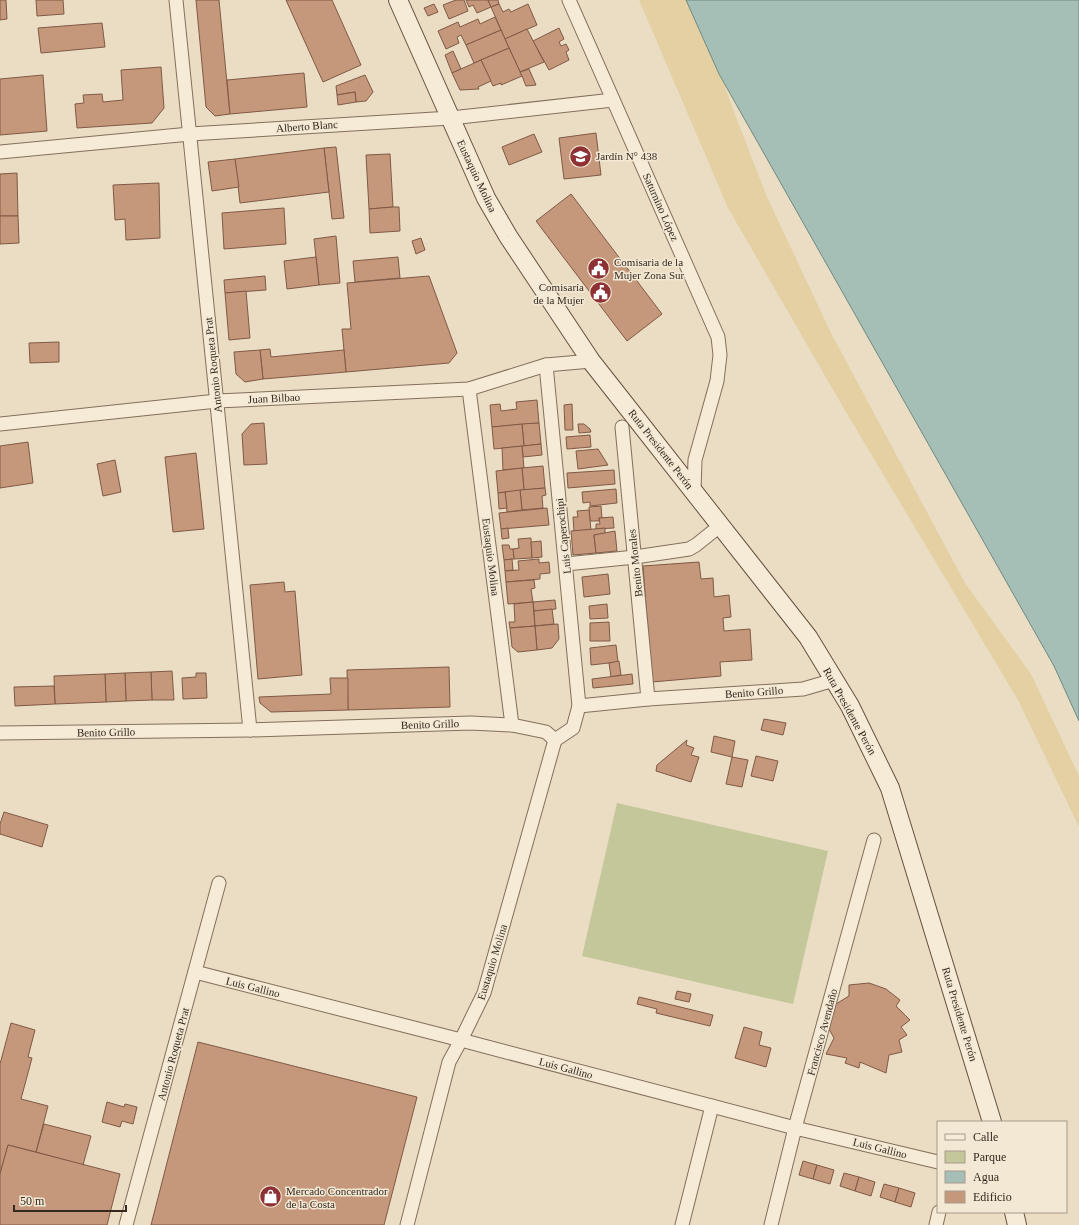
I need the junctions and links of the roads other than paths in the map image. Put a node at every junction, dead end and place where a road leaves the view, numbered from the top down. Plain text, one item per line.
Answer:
1 (176, 0) edge
2 (398, 0) edge
3 (569, 0) edge
4 (613, 100) junction
5 (451, 118) junction
6 (190, 134) junction
7 (0, 152) edge
8 (591, 361) junction
9 (546, 365) junction
10 (469, 388) junction
11 (216, 401) junction
12 (0, 424) edge
13 (622, 427) dead end
14 (694, 491) junction
15 (720, 525) junction
16 (634, 557) junction
17 (566, 564) junction
18 (834, 680) junction
19 (648, 699) junction
20 (579, 706) junction
21 (512, 725) junction
22 (250, 730) junction
23 (0, 733) edge
24 (555, 740) junction
25 (874, 840) dead end
26 (219, 883) dead end
27 (195, 972) junction
28 (462, 1040) junction
29 (712, 1106) junction
30 (992, 1121) edge
31 (795, 1128) junction
32 (937, 1162) edge
33 (939, 1213) edge
34 (1014, 1213) edge
35 (126, 1225) edge
36 (407, 1225) edge
37 (682, 1225) edge
38 (771, 1225) edge
39 (936, 1225) edge
40 (1017, 1225) edge

1 - 6 street, Antonio Roqueta Prat
2 - 5 main road, Eustaquio Molina
3 - 4 street, Saturnino López
4 - 5 street, Alberto Blanc
4 - 14 street, Saturnino López
5 - 6 street, Alberto Blanc
5 - 8 main road, Eustaquio Molina
6 - 7 street, Alberto Blanc
6 - 11 street, Antonio Roqueta Prat
8 - 9 street, Juan Bilbao
8 - 14 main road, Ruta Presidente Perón
9 - 10 street, Juan Bilbao
9 - 17 street, Luis Caperochipi
10 - 11 street, Juan Bilbao
10 - 21 street, Eustaquio Molina
11 - 12 street, Juan Bilbao
11 - 22 street, Antonio Roqueta Prat
13 - 16 street, Benito Morales
14 - 15 main road, Ruta Presidente Perón
15 - 16 street
15 - 18 main road, Ruta Presidente Perón
16 - 17 street
16 - 19 street, Benito Morales
17 - 20 street, Luis Caperochipi
18 - 19 street, Benito Grillo
18 - 30 main road, Ruta Presidente Perón
19 - 20 street, Benito Grillo
20 - 24 street
21 - 22 street, Benito Grillo
21 - 24 street, Benito Grillo
22 - 23 street, Benito Grillo
24 - 28 street, Eustaquio Molina
25 - 31 street, Francisco Avendaño
26 - 27 street, Antonio Roqueta Prat
27 - 28 street, Luis Gallino
27 - 35 street, Antonio Roqueta Prat
28 - 29 street, Luis Gallino
28 - 36 street, Eustaquio Molina
29 - 31 street, Luis Gallino
29 - 37 street
31 - 32 street, Luis Gallino
31 - 38 street, Francisco Avendaño
33 - 39 street
34 - 40 main road

